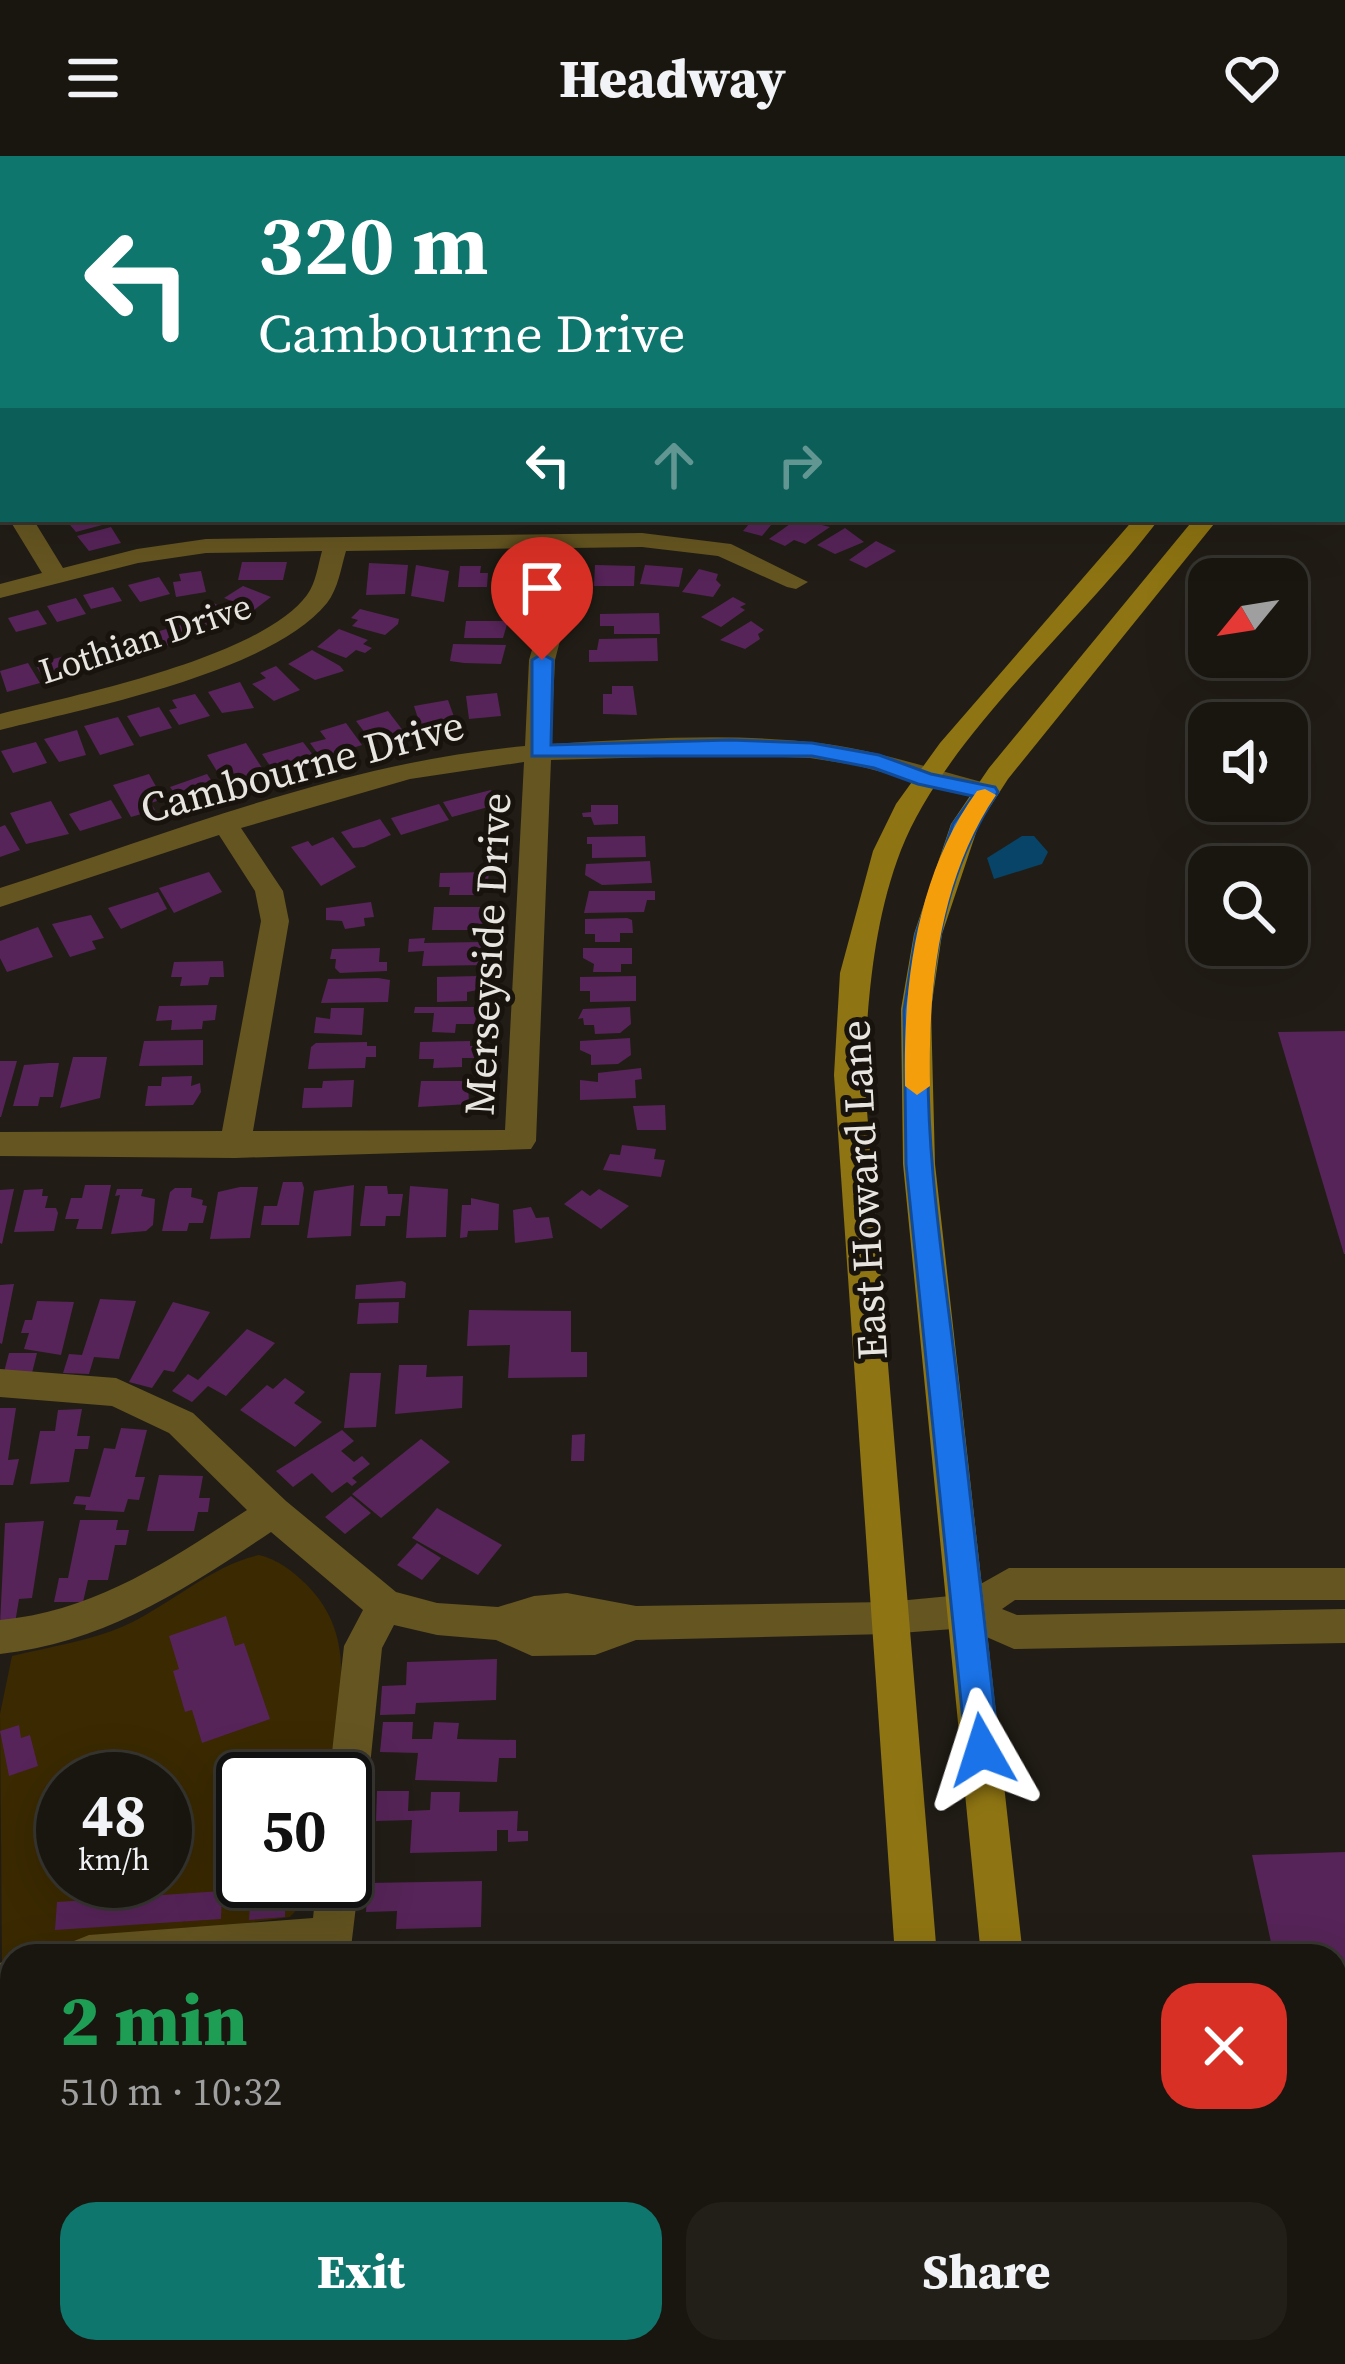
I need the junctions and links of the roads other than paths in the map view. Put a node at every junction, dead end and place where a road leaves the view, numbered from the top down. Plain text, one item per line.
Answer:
1 (23, 522) edge
2 (1145, 522) edge
3 (1204, 522) edge
4 (559, 541) junction
5 (336, 545) junction
6 (56, 576) junction
7 (796, 582) dead end
8 (0, 591) edge
9 (0, 722) edge
10 (540, 752) junction
11 (926, 779) junction
12 (987, 792) junction
13 (227, 827) junction
14 (0, 898) edge
15 (0, 1144) edge
16 (235, 1145) junction
17 (0, 1383) edge
18 (273, 1512) junction
19 (1345, 1584) edge
20 (385, 1606) junction
21 (968, 1610) junction
22 (887, 1618) junction
23 (1345, 1626) edge
24 (0, 1637) edge
25 (352, 1752) edge
26 (335, 1908) edge
27 (331, 1944) edge
28 (915, 1944) edge
29 (1001, 1944) edge

1 - 6 street
2 - 11 main road, East Howard Lane
3 - 12 main road, East Howard Lane
4 - 5 street
4 - 7 street
4 - 10 street, Merseyside Drive
5 - 6 street
5 - 9 street, Lothian Drive
6 - 8 street
10 - 11 street, Cambourne Drive
10 - 13 street, Cambourne Drive
10 - 16 street, Merseyside Drive
11 - 12 street, Cambourne Drive
11 - 22 main road, East Howard Lane
12 - 21 main road, East Howard Lane
13 - 14 street, Cambourne Drive
13 - 16 street
15 - 16 street, Merseyside Drive
17 - 18 street
18 - 20 street
18 - 24 street
19 - 21 street
20 - 22 street
20 - 25 street
21 - 22 street
21 - 23 street
21 - 29 main road, East Howard Lane
22 - 28 main road, East Howard Lane
26 - 27 street

